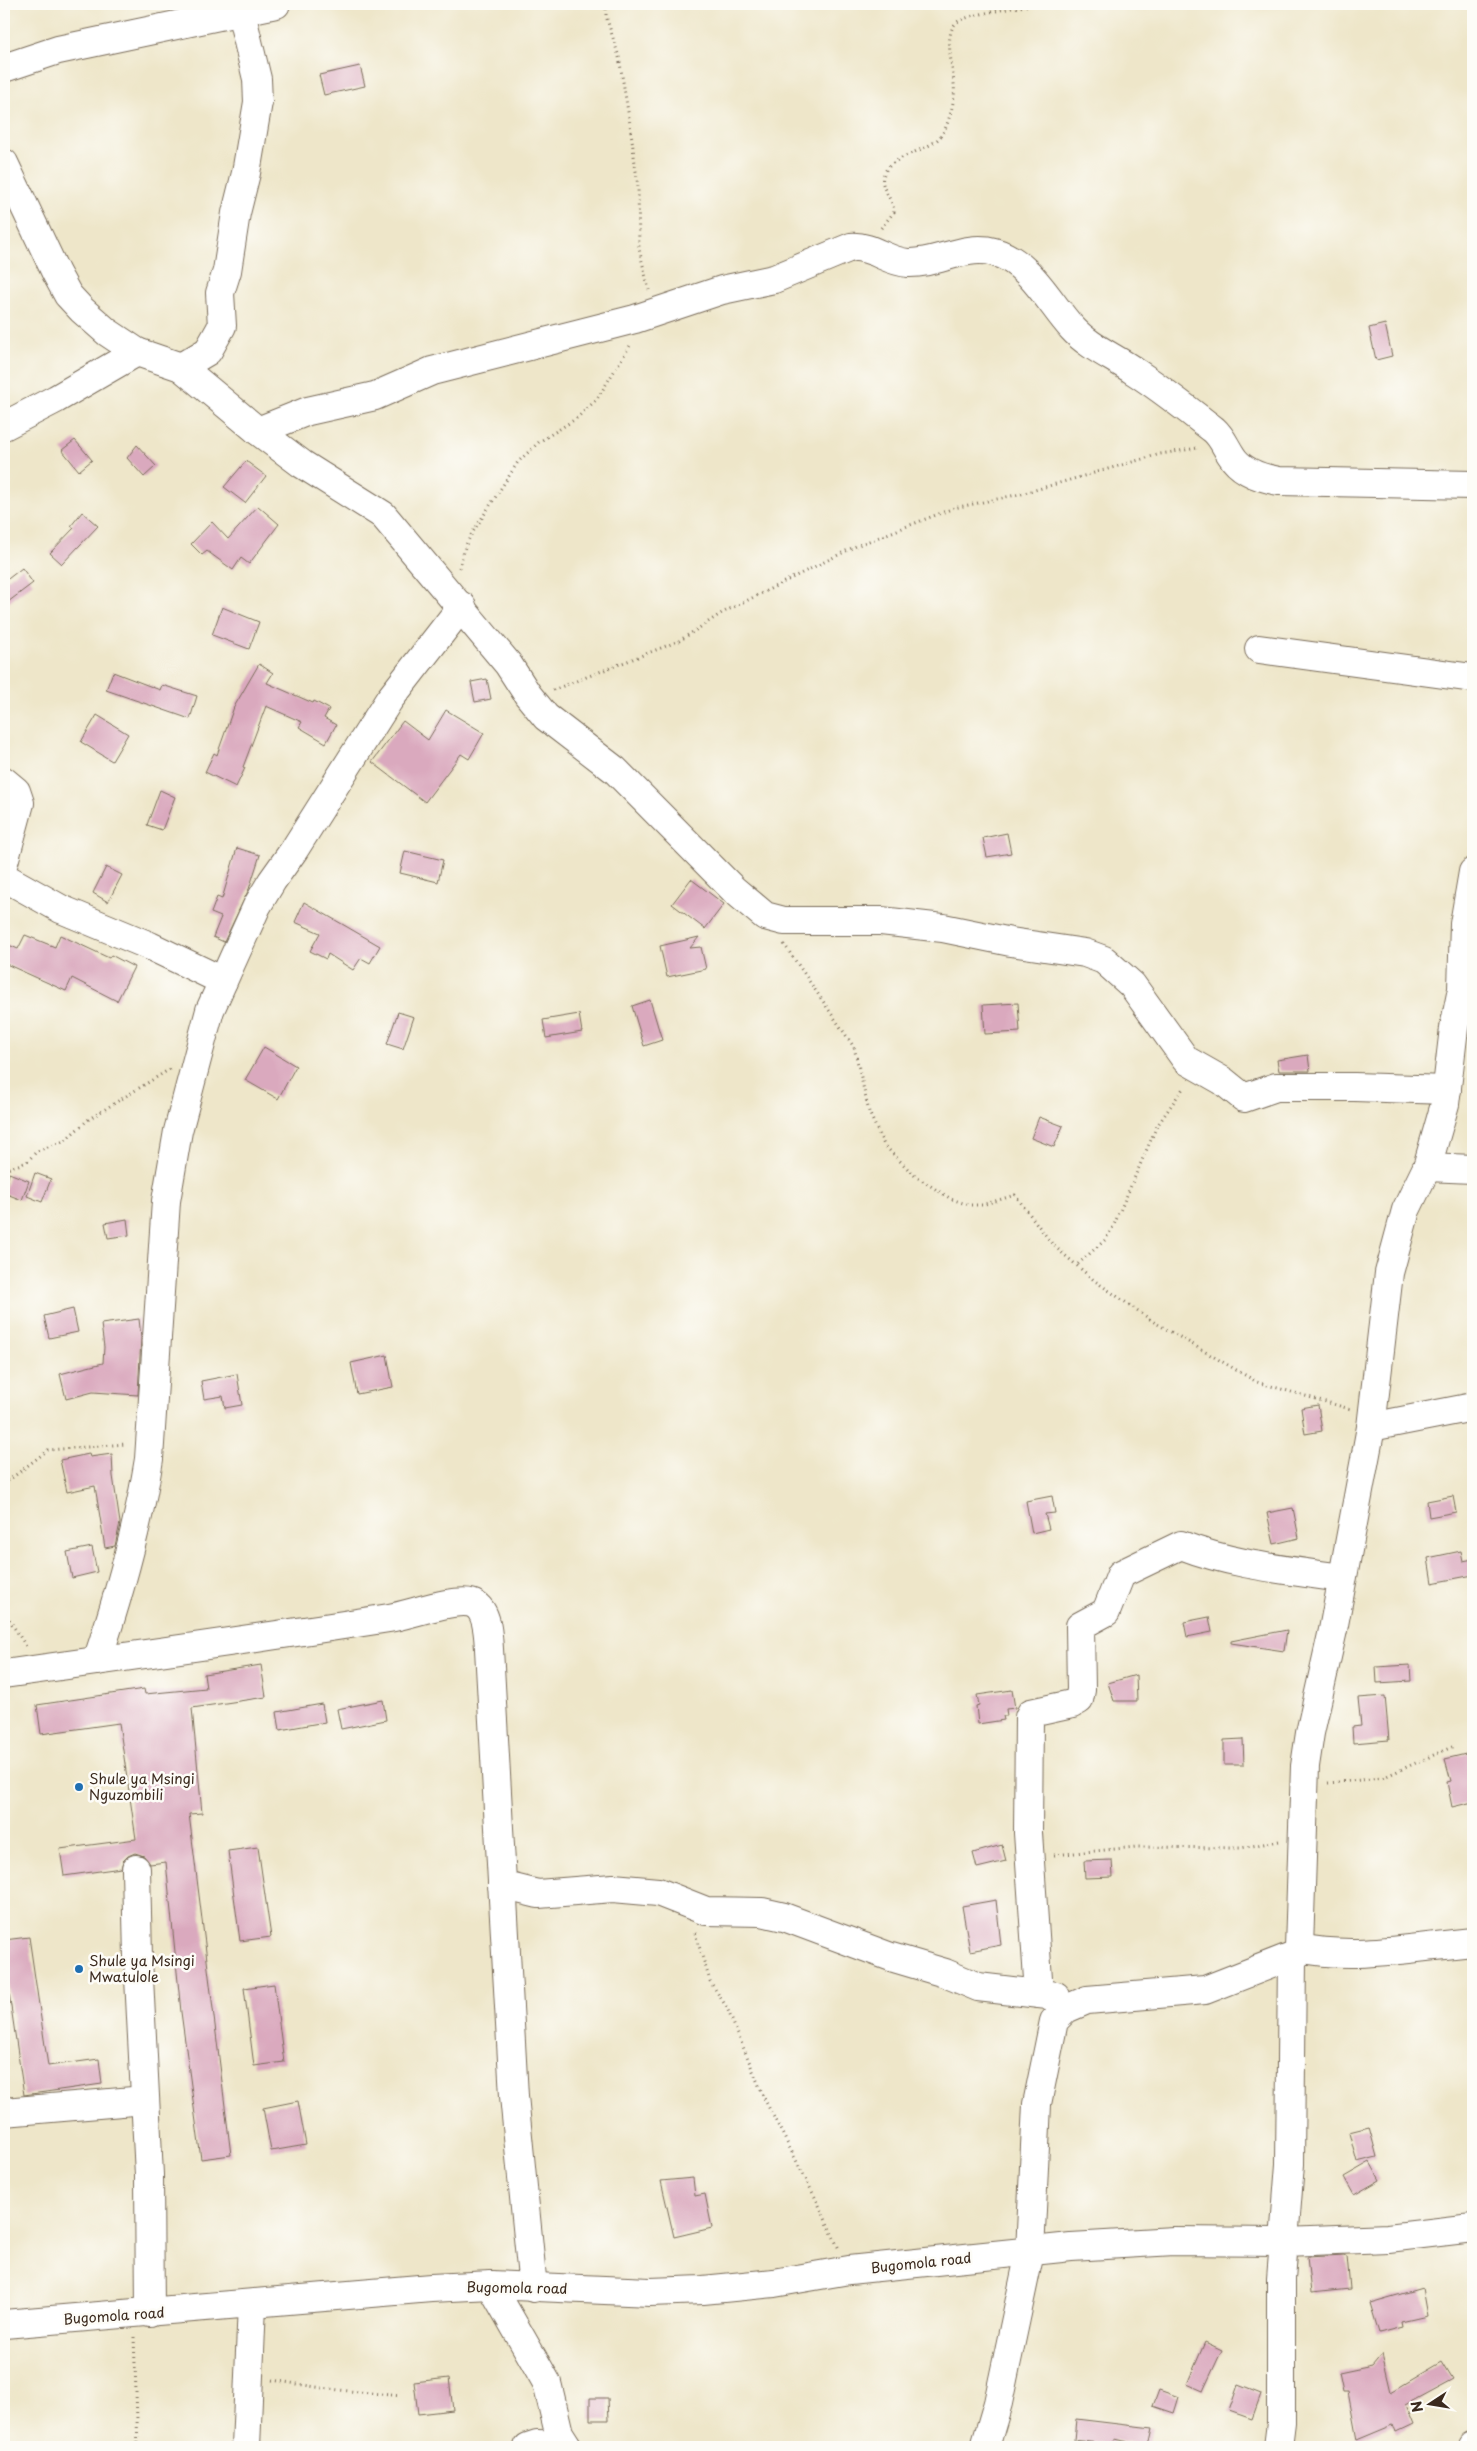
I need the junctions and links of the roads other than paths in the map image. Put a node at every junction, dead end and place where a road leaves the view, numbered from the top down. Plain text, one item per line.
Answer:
1 (276, 4) edge
2 (241, 7) edge
3 (4, 68) edge
4 (4, 162) edge
5 (138, 352) junction
6 (181, 367) junction
7 (4, 426) edge
8 (258, 431) junction
9 (1473, 485) edge
10 (457, 601) junction
11 (1259, 649) dead end
12 (1473, 678) edge
13 (4, 780) edge
14 (4, 862) edge
15 (1473, 872) edge
16 (4, 876) edge
17 (223, 981) junction
18 (1468, 991) edge
19 (1473, 1053) edge
20 (1449, 1080) junction
21 (1427, 1167) junction
22 (1473, 1168) edge
23 (1473, 1407) edge
24 (1372, 1421) junction
25 (1342, 1578) junction
26 (97, 1661) junction
27 (4, 1674) edge
28 (136, 1869) dead end
29 (502, 1885) junction
30 (1473, 1942) edge
31 (1295, 1952) junction
32 (1039, 1994) junction
33 (1087, 2000) junction
34 (144, 2100) junction
35 (4, 2112) edge
36 (1473, 2228) edge
37 (1285, 2242) junction
38 (1030, 2252) junction
39 (491, 2285) junction
40 (533, 2288) junction
41 (252, 2304) junction
42 (142, 2314) junction
43 (4, 2324) edge
44 (567, 2446) edge
45 (246, 2447) edge
46 (528, 2447) edge
47 (985, 2447) edge
48 (1278, 2447) edge

1 - 2 street
2 - 3 street
2 - 6 street
4 - 5 street
5 - 6 street
5 - 7 street
6 - 8 street
8 - 9 street
8 - 10 street
10 - 17 street
10 - 20 street
11 - 12 street
13 - 14 street
15 - 18 street
16 - 17 street
17 - 26 street
18 - 20 street
19 - 20 street
20 - 21 street
21 - 22 street
21 - 24 street
23 - 24 street
24 - 25 street
25 - 31 street
25 - 32 street
26 - 27 street
26 - 29 street
28 - 34 street
29 - 32 street
29 - 40 street
30 - 31 street
31 - 33 street
31 - 37 street
32 - 33 street
33 - 38 street
34 - 35 street
34 - 42 street
36 - 37 street, Bugomola road
37 - 38 street, Bugomola road
37 - 48 street
38 - 40 street, Bugomola road
38 - 47 street
39 - 40 street, Bugomola road
39 - 41 street, Bugomola road
39 - 44 street
41 - 42 street, Bugomola road
41 - 45 street
42 - 43 street, Bugomola road
44 - 46 street

